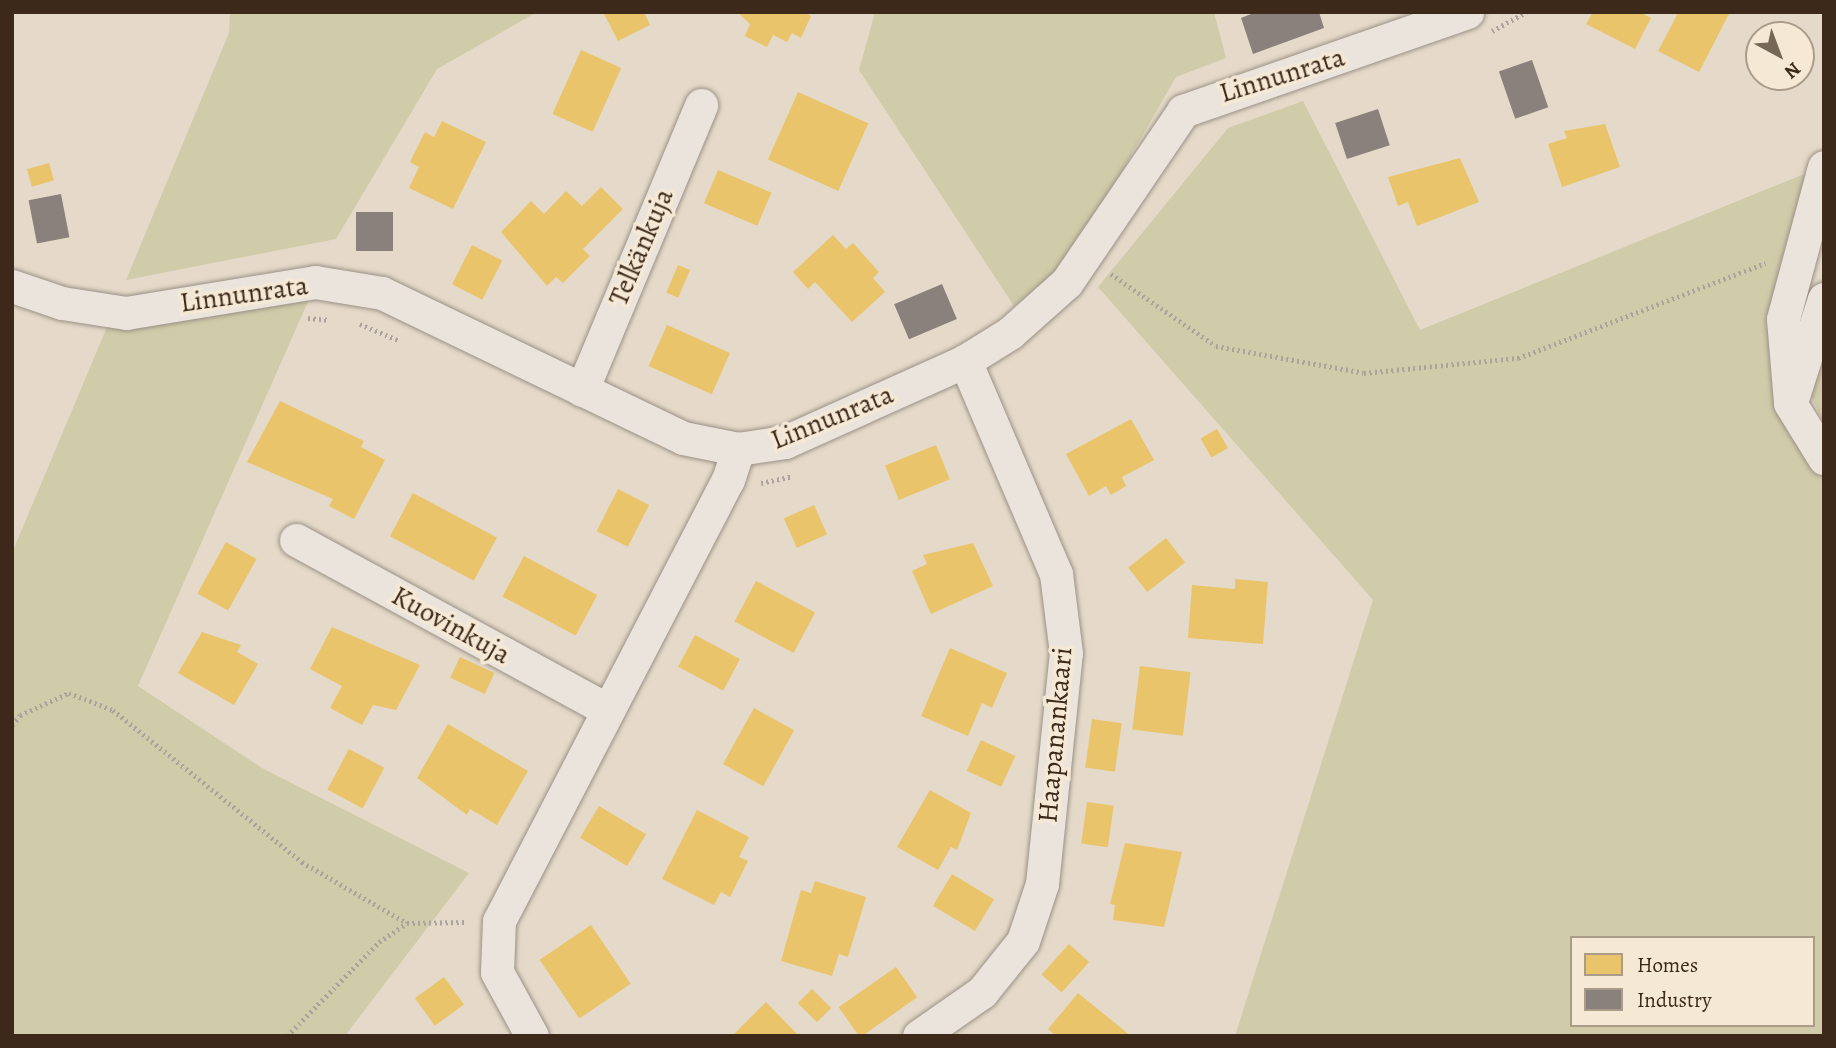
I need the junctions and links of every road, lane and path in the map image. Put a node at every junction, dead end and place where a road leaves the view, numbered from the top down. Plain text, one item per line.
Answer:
1 (1526, 12) edge
2 (1476, 23) edge
3 (701, 104) dead end
4 (1824, 167) edge
5 (1117, 263) dead end
6 (1796, 263) junction
7 (1110, 273) junction
8 (1104, 280) dead end
9 (12, 286) edge
10 (1824, 299) edge
11 (295, 317) dead end
12 (341, 321) dead end
13 (353, 322) dead end
14 (404, 342) dead end
15 (965, 361) junction
16 (582, 390) junction
17 (1790, 403) junction
18 (738, 449) junction
19 (1824, 458) edge
20 (794, 475) dead end
21 (728, 481) junction
22 (296, 540) dead end
23 (606, 709) junction
24 (12, 725) edge
25 (499, 921) junction
26 (407, 923) junction
27 (287, 1036) edge
28 (532, 1036) edge
29 (919, 1036) edge

1 - 2 path
2 - 15 street, Linnunrata
3 - 16 street, Telkänkuja
4 - 6 street
5 - 7 path
6 - 7 path
6 - 17 street
7 - 8 path
9 - 16 street, Linnunrata
10 - 17 street
11 - 12 path
13 - 14 path
15 - 18 street, Linnunrata
15 - 29 street, Haapanankaari
16 - 18 street, Linnunrata
17 - 19 street
18 - 21 street
20 - 21 path
21 - 23 street
22 - 23 street, Kuovinkuja
23 - 25 street
24 - 26 path
25 - 26 path
25 - 28 street
26 - 27 path

